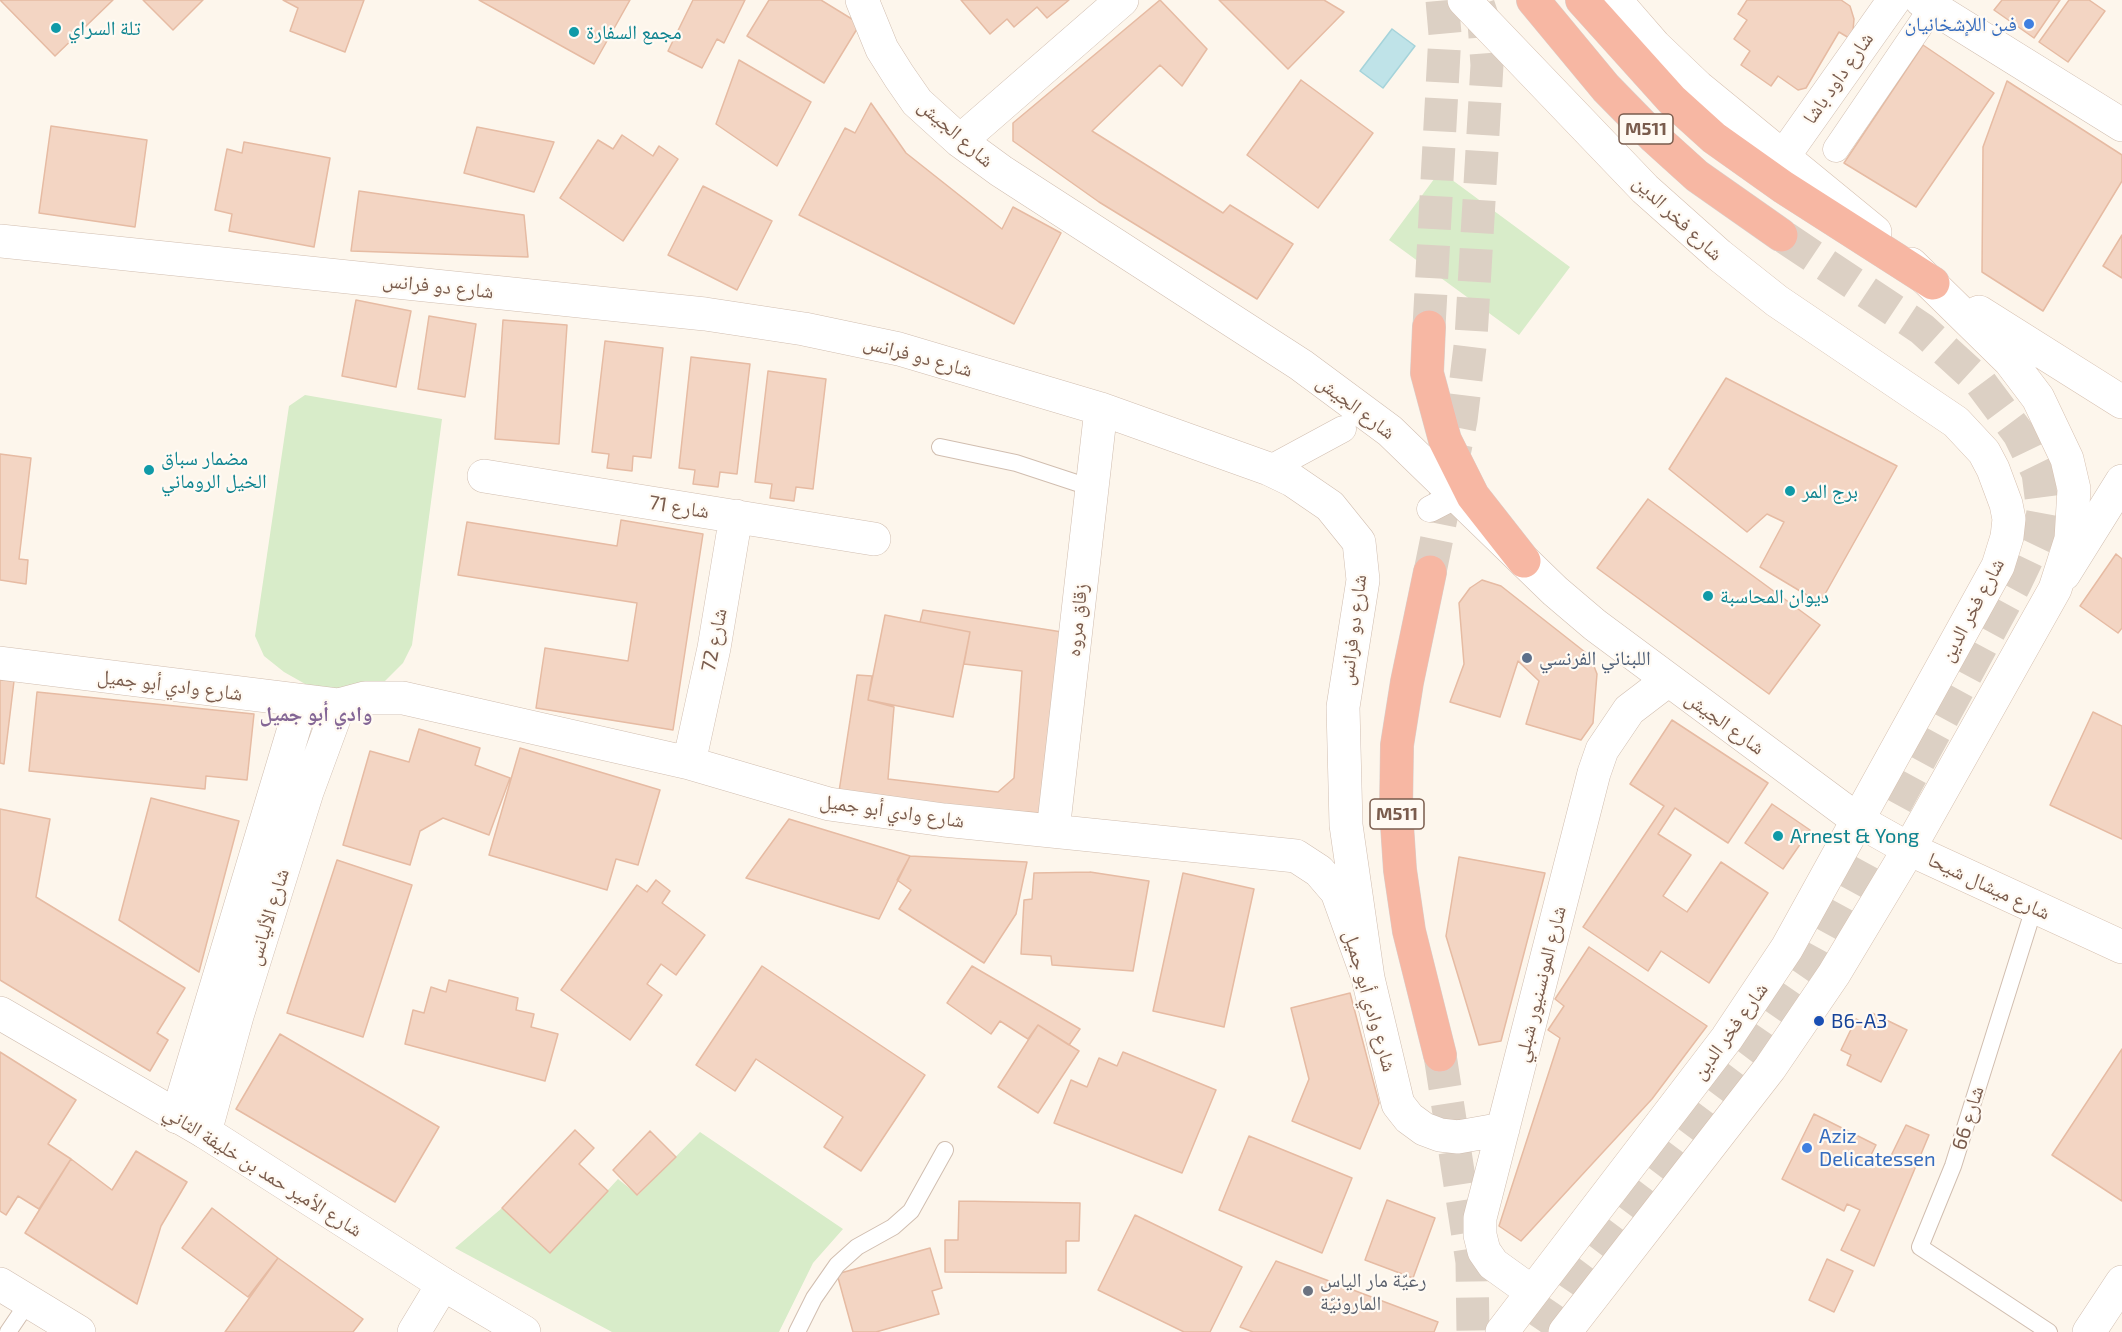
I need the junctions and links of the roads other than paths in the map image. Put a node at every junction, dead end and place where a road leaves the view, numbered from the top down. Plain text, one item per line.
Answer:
1 (862, 0) edge
2 (1122, 0) edge
3 (1464, 0) edge
4 (1533, 0) edge
5 (1582, 0) edge
6 (1615, 0) edge
7 (1894, 0) edge
8 (1926, 4) edge
9 (1862, 42) junction
10 (1900, 52) junction
11 (2122, 125) edge
12 (960, 141) junction
13 (1836, 149) dead end
14 (1783, 157) junction
15 (1781, 235) tunnel mouth
16 (0, 241) edge
17 (1933, 284) junction
18 (1429, 327) tunnel mouth
19 (2122, 402) edge
20 (1101, 409) junction
21 (1343, 429) dead end
22 (940, 447) dead end
23 (1269, 469) junction
24 (484, 476) dead end
25 (2122, 481) edge
26 (1092, 488) junction
27 (736, 516) junction
28 (874, 539) dead end
29 (1524, 561) junction
30 (1430, 572) tunnel mouth
31 (2055, 589) junction
32 (0, 663) edge
33 (1667, 681) junction
34 (302, 702) junction
35 (339, 705) junction
36 (689, 763) junction
37 (1859, 821) junction
38 (1053, 831) junction
39 (1909, 849) junction
40 (2034, 908) junction
41 (2122, 947) edge
42 (1368, 978) junction
43 (0, 1013) edge
44 (1440, 1055) tunnel mouth
45 (191, 1125) junction
46 (1503, 1128) junction
47 (945, 1150) dead end
48 (2122, 1282) edge
49 (0, 1284) edge
50 (442, 1284) junction
51 (1532, 1292) junction
52 (29, 1301) junction
53 (1567, 1331) edge
54 (8, 1332) edge
55 (79, 1332) edge
56 (414, 1332) edge
57 (524, 1332) edge
58 (797, 1332) edge
59 (1502, 1332) edge
60 (2049, 1332) edge
61 (2089, 1332) edge

1 - 12 street, شارع الجيش
2 - 12 street
3 - 37 street, شارع فخر الدين
4 - 15 highway, M511
5 - 17 highway
6 - 14 street
7 - 9 street, شارع داود باشا
8 - 10 street
8 - 11 street
9 - 10 street
9 - 14 street, شارع داود باشا
10 - 13 street
12 - 29 street, شارع الجيش
14 - 17 street
16 - 20 street, شارع دو فرانس
17 - 19 street
17 - 31 street
18 - 29 highway
20 - 23 street, شارع دو فرانس
20 - 26 street, زقاق مروه
21 - 23 street
22 - 26 lane
23 - 42 street, شارع دو فرانس
24 - 27 street, شارع 71
25 - 31 street
26 - 38 street, زقاق مروه
27 - 28 street, شارع 71
27 - 36 street, شارع 72
29 - 33 street, شارع الجيش
30 - 44 highway, M511
31 - 39 street
32 - 34 street, شارع وادي أبو جميل
33 - 37 street, شارع الجيش
33 - 46 street, شارع المونسنيور شبلي
34 - 35 street, شارع وادي أبو جميل
34 - 45 street, شارع الأليانس
35 - 36 street, شارع وادي أبو جميل
35 - 45 street, شارع الأليانس
36 - 38 street, شارع وادي أبو جميل
37 - 39 street, شارع ميشال شيحا
37 - 51 street, شارع فخر الدين
38 - 42 street, شارع وادي أبو جميل
39 - 40 street, شارع ميشال شيحا
39 - 53 street
40 - 41 street, شارع ميشال شيحا
40 - 60 lane, شارع 66
42 - 46 street, شارع وادي أبو جميل
43 - 45 street, شارع الأمير حمد بن خليفة الثاني
45 - 50 street, شارع الأمير حمد بن خليفة الثاني
46 - 51 street, شارع المونسنيور شبلي
47 - 58 lane
48 - 61 street
49 - 52 street
50 - 56 street
50 - 57 street, شارع الأمير حمد بن خليفة الثاني
51 - 59 street, شارع فخر الدين
52 - 54 lane
52 - 55 street

